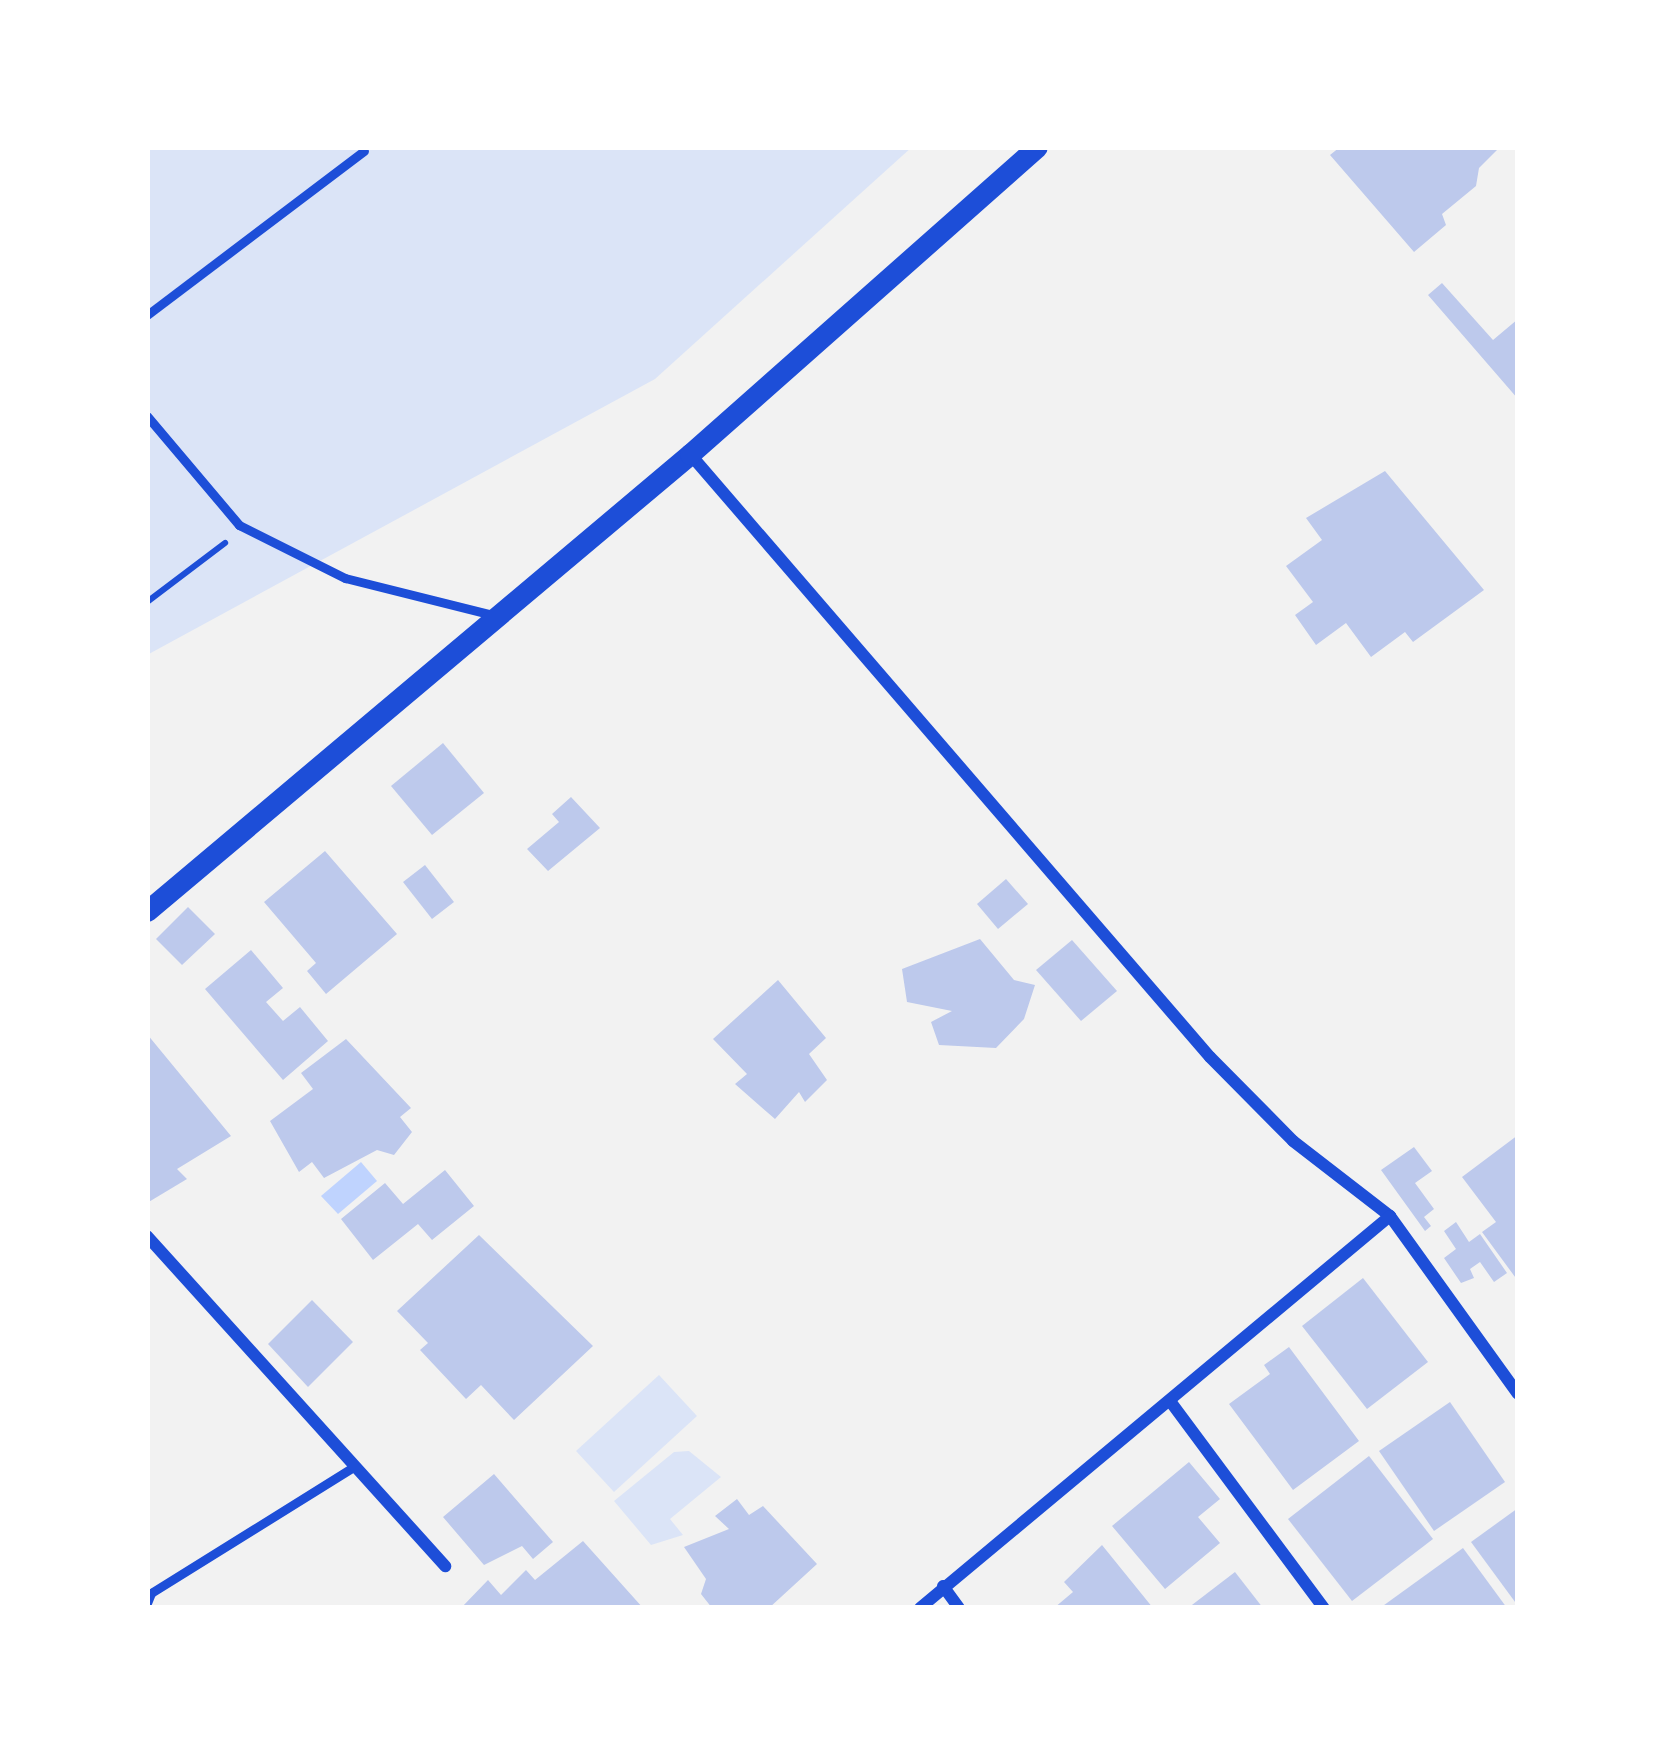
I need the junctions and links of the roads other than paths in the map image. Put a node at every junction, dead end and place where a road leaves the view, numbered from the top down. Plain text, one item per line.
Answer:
1 (1036, 147) edge
2 (364, 151) dead end
3 (147, 316) edge
4 (147, 416) edge
5 (689, 454) junction
6 (493, 615) junction
7 (147, 911) edge
8 (1390, 1216) junction
9 (147, 1236) edge
10 (1518, 1394) edge
11 (1170, 1401) junction
12 (355, 1466) junction
13 (446, 1566) dead end
14 (943, 1586) junction
15 (147, 1603) edge
16 (920, 1608) edge
17 (959, 1608) edge
18 (1324, 1608) edge

1 - 5 street
2 - 3 lane
4 - 6 lane
5 - 6 street
5 - 8 street
6 - 7 street
8 - 10 street
8 - 11 street
9 - 12 street
11 - 14 street
11 - 18 street
12 - 13 street
12 - 15 lane
14 - 16 street
14 - 17 street

